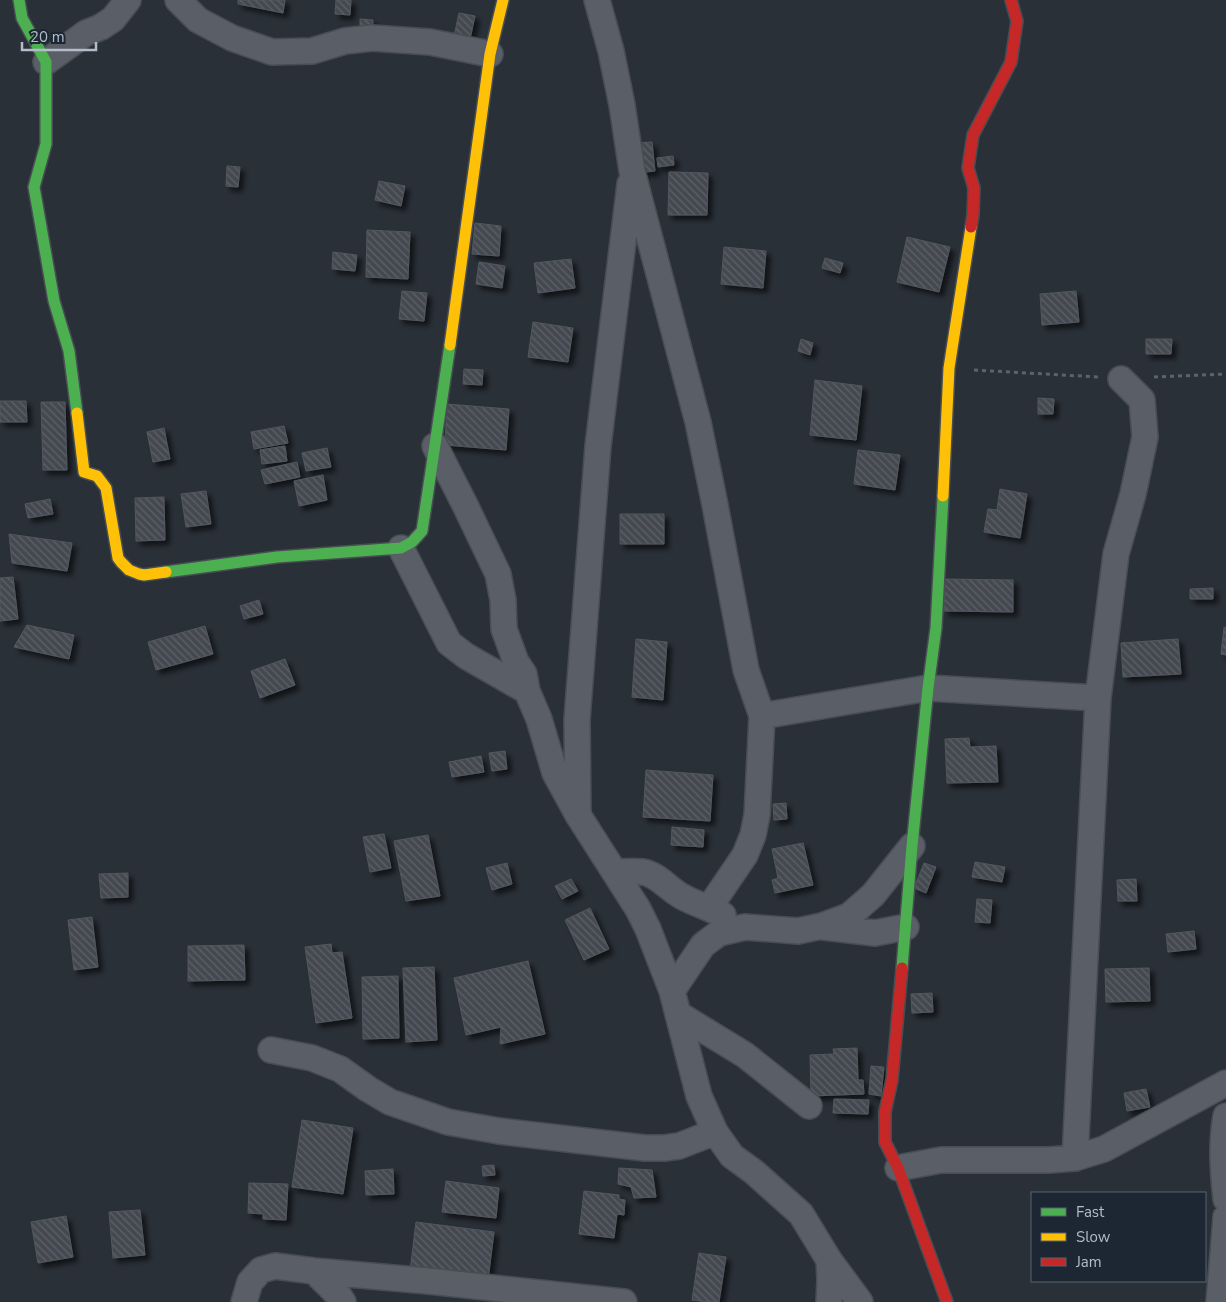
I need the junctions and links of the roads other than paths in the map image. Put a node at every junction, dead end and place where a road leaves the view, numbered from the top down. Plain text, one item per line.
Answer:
1 (19, 0) edge
2 (128, 0) edge
3 (178, 0) edge
4 (503, 0) edge
5 (597, 0) edge
6 (1011, 0) edge
7 (490, 54) junction
8 (46, 62) junction
9 (632, 171) junction
10 (1122, 379) road end
11 (435, 446) junction
12 (401, 548) junction
13 (928, 688) junction
14 (527, 691) junction
15 (1098, 698) junction
16 (762, 716) junction
17 (578, 815) junction
18 (912, 846) junction
19 (615, 872) junction
20 (709, 908) junction
21 (822, 926) junction
22 (745, 927) junction
23 (906, 927) junction
24 (675, 1003) junction
25 (271, 1050) dead end
26 (1226, 1083) edge
27 (809, 1106) dead end
28 (1226, 1116) edge
29 (715, 1132) junction
30 (1075, 1158) junction
31 (898, 1168) junction
32 (1226, 1198) edge
33 (1226, 1217) edge
34 (829, 1260) junction
35 (314, 1271) junction
36 (825, 1300) edge
37 (244, 1302) edge
38 (343, 1302) edge
39 (624, 1302) edge
40 (860, 1302) edge
41 (947, 1302) edge
42 (1219, 1302) edge

1 - 8 street
2 - 8 street
3 - 7 street
4 - 7 street
5 - 9 street
6 - 13 street
7 - 11 street
8 - 12 street
9 - 16 street
9 - 17 street
10 - 15 street
11 - 12 street
11 - 14 street
12 - 14 street
13 - 15 street
13 - 16 street
13 - 18 street
14 - 17 street
15 - 30 street
16 - 20 street
17 - 19 street
18 - 21 street
18 - 23 street
19 - 20 street
19 - 24 street
20 - 22 street
21 - 22 street
21 - 23 street
22 - 24 street
23 - 31 street
24 - 27 street
24 - 29 street
25 - 29 street
26 - 30 street
28 - 32 street
29 - 34 street
30 - 31 street
31 - 41 street
33 - 42 street
34 - 36 street
34 - 40 street
35 - 37 street
35 - 38 street
35 - 39 street

